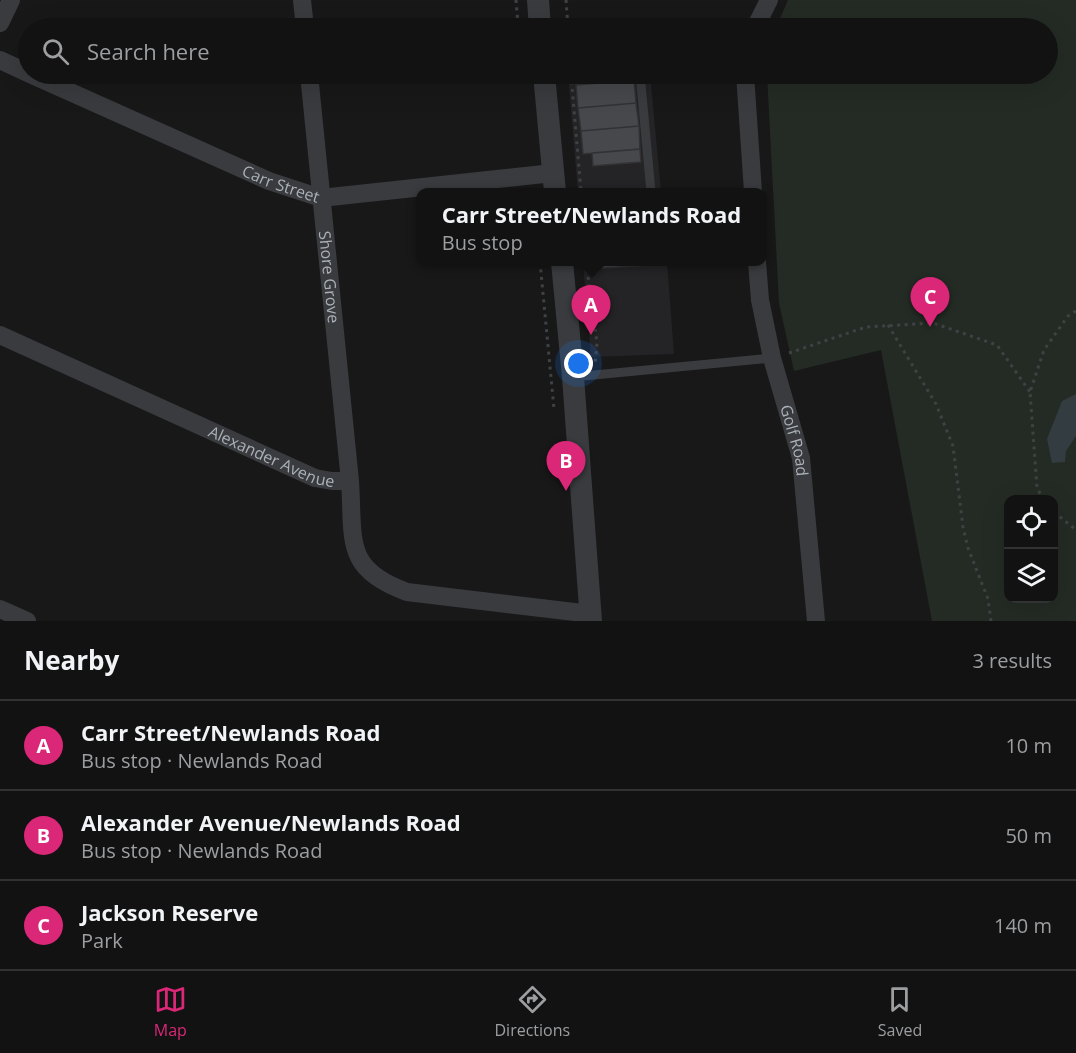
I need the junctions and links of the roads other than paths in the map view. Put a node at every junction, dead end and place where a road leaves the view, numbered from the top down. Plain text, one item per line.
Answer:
1 (11, 0) edge
2 (302, 0) edge
3 (538, 0) edge
4 (769, 0) edge
5 (304, 18) edge
6 (539, 18) edge
7 (760, 18) edge
8 (0, 22) edge
9 (0, 60) edge
10 (18, 68) edge
11 (53, 84) edge
12 (310, 84) edge
13 (545, 84) edge
14 (641, 84) edge
15 (746, 84) edge
16 (554, 183) edge
17 (476, 188) edge
18 (651, 188) edge
19 (753, 188) edge
20 (416, 192) edge
21 (321, 198) junction
22 (562, 266) edge
23 (757, 266) edge
24 (0, 335) edge
25 (772, 358) junction
26 (573, 377) junction
27 (350, 481) junction
28 (0, 609) edge
29 (591, 617) edge
30 (27, 621) edge
31 (816, 621) edge

1 - 8 street
2 - 5 street
3 - 6 street
4 - 7 street
9 - 10 street, Carr Street
11 - 21 street, Carr Street
12 - 21 street, Shore Grove
13 - 16 street
14 - 18 lane
15 - 19 street
16 - 17 street, Carr Street
20 - 21 street, Carr Street
21 - 27 street, Shore Grove
22 - 26 street
23 - 25 street, Golf Road
24 - 27 street, Alexander Avenue
25 - 26 lane
25 - 31 street, Golf Road
26 - 29 street
27 - 29 street, Alexander Avenue
28 - 30 street

